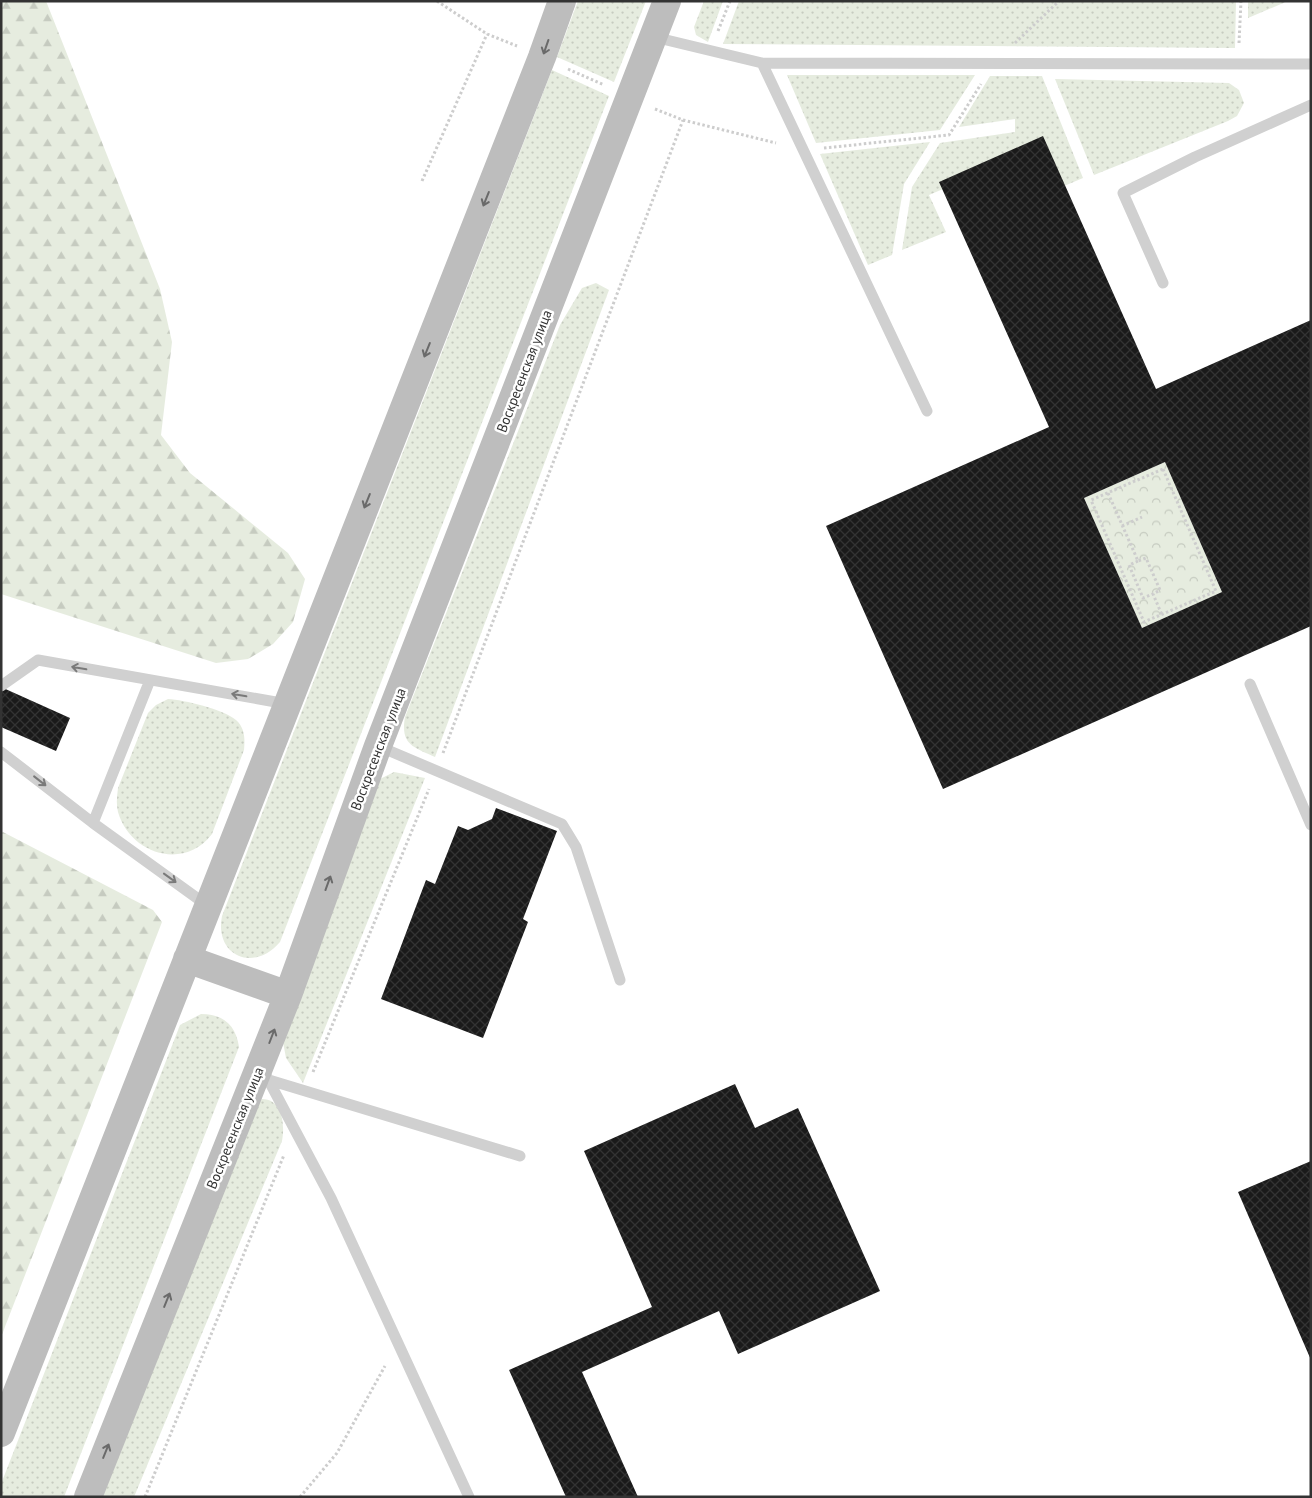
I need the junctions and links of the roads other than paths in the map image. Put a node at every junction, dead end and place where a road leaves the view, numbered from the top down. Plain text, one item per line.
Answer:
1 (562, 1) edge
2 (667, 1) edge
3 (654, 37) junction
4 (762, 63) junction
5 (1311, 64) edge
6 (1311, 105) edge
7 (1163, 283) dead end
8 (927, 411) dead end
9 (150, 680) junction
10 (1250, 684) dead end
11 (1, 686) edge
12 (287, 704) junction
13 (378, 746) junction
14 (1, 752) edge
15 (93, 823) junction
16 (1311, 825) edge
17 (208, 906) junction
18 (187, 959) junction
19 (620, 980) dead end
20 (288, 995) junction
21 (265, 1073) junction
22 (520, 1156) dead end
23 (1, 1433) edge
24 (88, 1497) edge
25 (469, 1497) edge

1 -> 12 main road
2 - 3 main road, Воскресенская улица
3 - 4 lane
3 - 13 main road, Воскресенская улица
4 - 5 lane
4 - 8 lane
6 - 7 lane
9 -> 11 lane
12 -> 9 lane
9 - 15 lane
10 - 16 lane
12 - 17 main road
13 - 19 lane
20 -> 13 main road, Воскресенская улица
14 -> 15 lane
15 -> 17 lane
17 - 18 main road
18 - 20 main road
18 - 23 main road
21 -> 20 main road, Воскресенская улица
21 - 22 lane
24 -> 21 main road, Воскресенская улица
21 - 25 lane

